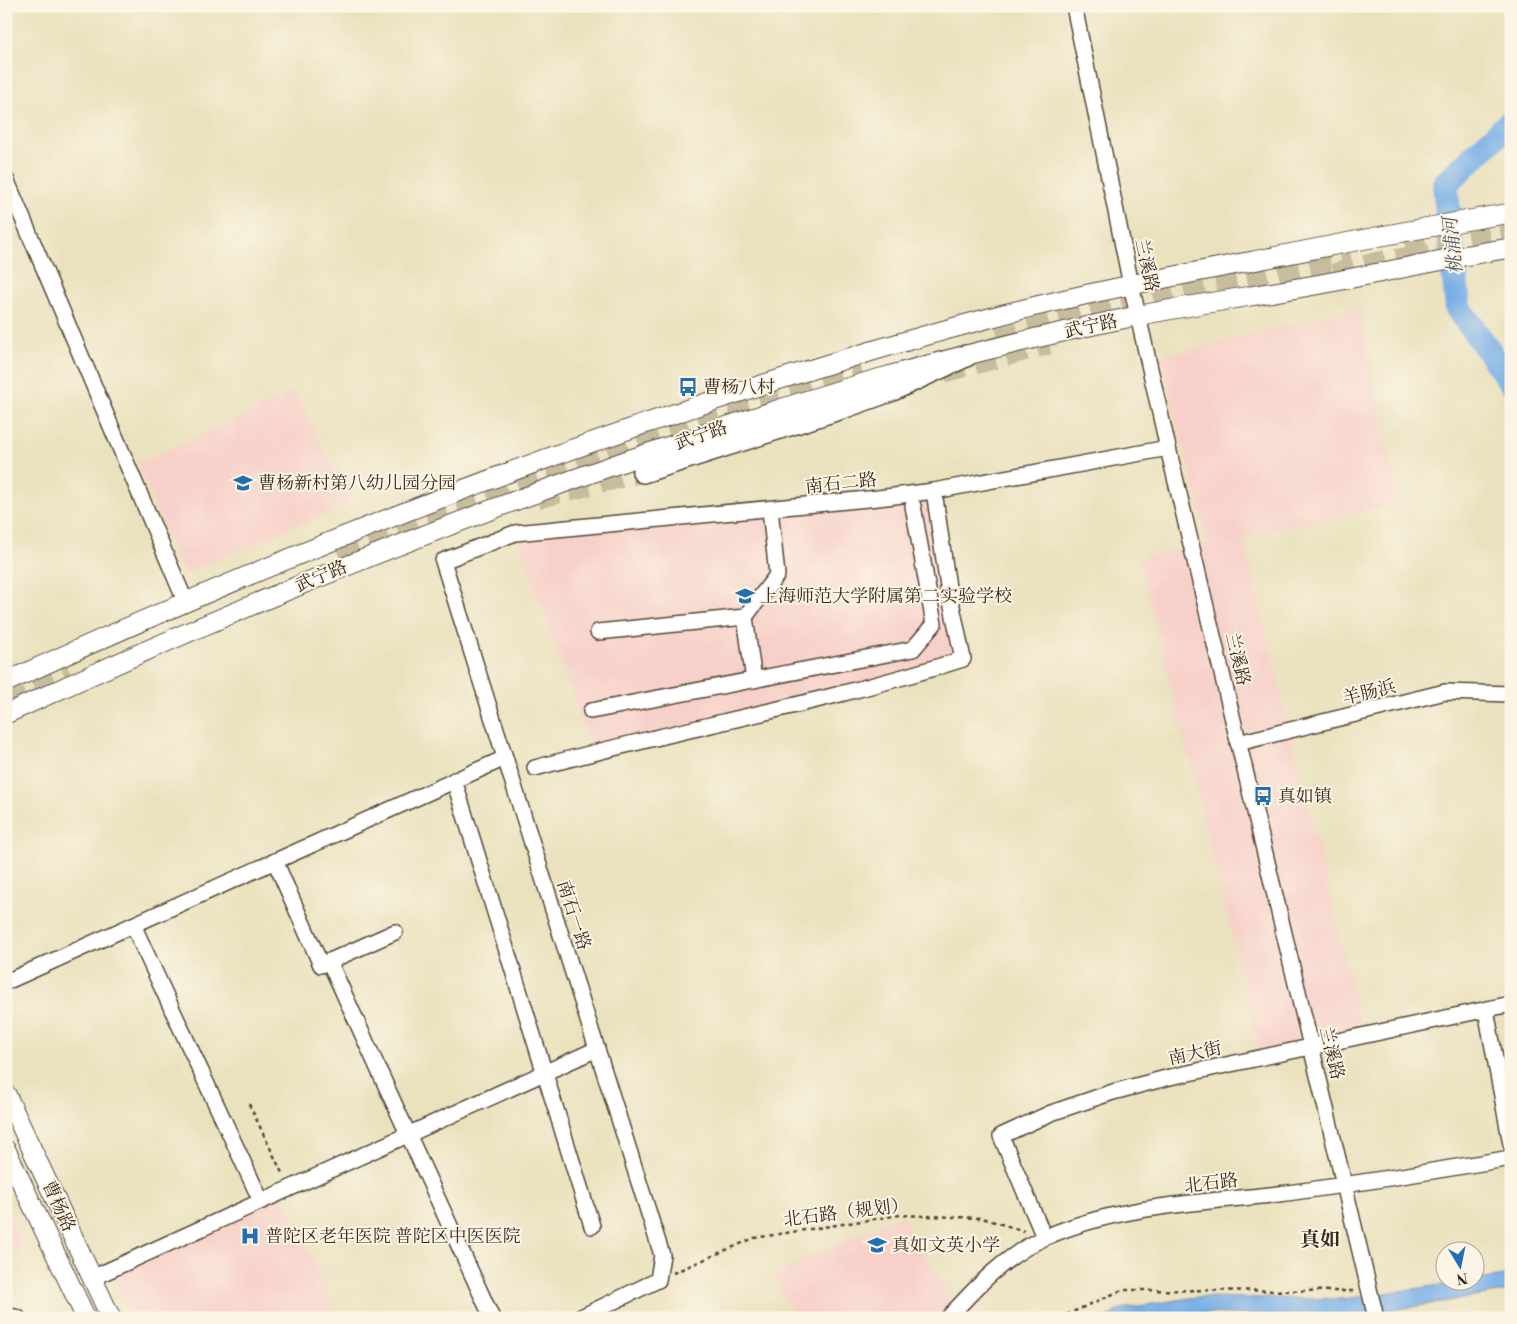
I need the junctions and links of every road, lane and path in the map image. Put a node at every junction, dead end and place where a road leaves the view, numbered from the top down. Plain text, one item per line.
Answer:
1 (1074, 6) edge
2 (6, 179) edge
3 (1511, 213) edge
4 (1511, 248) edge
5 (1131, 285) junction
6 (1138, 316) junction
7 (966, 356) junction
8 (1168, 448) junction
9 (643, 472) tunnel mouth
10 (934, 491) junction
11 (913, 506) dead end
12 (770, 509) junction
13 (443, 561) joint
14 (186, 603) junction
15 (744, 617) junction
16 (598, 632) dead end
17 (754, 680) junction
18 (6, 682) edge
19 (1511, 694) edge
20 (591, 711) dead end
21 (6, 714) edge
22 (1238, 743) junction
23 (505, 758) junction
24 (535, 768) dead end
25 (454, 780) junction
26 (275, 861) junction
27 (133, 925) junction
28 (395, 932) dead end
29 (329, 961) junction
30 (6, 982) edge
31 (1511, 1004) edge
32 (1486, 1010) junction
33 (1311, 1047) junction
34 (597, 1049) junction
35 (544, 1073) junction
36 (6, 1094) edge
37 (250, 1104) dead end
38 (408, 1134) junction
39 (1511, 1144) edge
40 (6, 1150) edge
41 (1511, 1158) edge
42 (1345, 1186) junction
43 (289, 1188) junction
44 (260, 1201) junction
45 (592, 1226) dead end
46 (1044, 1238) junction
47 (92, 1278) junction
48 (658, 1280) junction
49 (1370, 1290) junction
50 (1376, 1314) edge
51 (6, 1315) edge
52 (18, 1318) edge
53 (86, 1318) edge
54 (111, 1318) edge
55 (492, 1318) edge
56 (578, 1318) edge
57 (948, 1318) edge
58 (1059, 1318) edge

1 - 5 street, 兰溪路
2 - 14 street
3 - 5 main road, 武宁路
4 - 6 main road, 武宁路
5 - 6 street, 兰溪路
5 - 14 main road, 武宁路
6 - 7 main road, 武宁路
6 - 8 street, 兰溪路
7 - 9 highway
7 - 21 main road, 武宁路
8 - 10 street, 南石二路
8 - 22 street, 兰溪路
10 - 12 street, 南石二路
10 - 24 street
11 - 17 street
12 - 13 street, 南石二路
12 - 15 street
13 - 23 street, 南石一路
14 - 18 main road, 武宁路
15 - 16 street
15 - 17 street
17 - 20 street
19 - 22 street, 羊肠浜
22 - 33 street, 兰溪路
23 - 25 street
23 - 34 street, 南石一路
25 - 26 street
25 - 35 street
26 - 27 street
26 - 29 street
27 - 30 street
27 - 44 street
28 - 29 street
29 - 38 street
31 - 32 street, 南大街
32 - 33 street, 南大街
32 - 39 street
33 - 42 street, 兰溪路
33 - 46 street, 南大街
34 - 35 street
34 - 48 street, 南石一路
35 - 38 street
35 - 45 street
36 - 47 main road, 曹杨路
37 - 43 path
38 - 43 street
38 - 55 street
40 - 53 main road, 曹杨路
41 - 42 street, 北石路
42 - 46 street, 北石路
42 - 49 street, 兰溪路
43 - 44 street
44 - 47 street
46 - 48 path, 北石路（规划）
46 - 57 street, 北石路
47 - 54 main road, 曹杨路
48 - 56 street
49 - 50 street, 兰溪路
49 - 58 path
51 - 52 street

